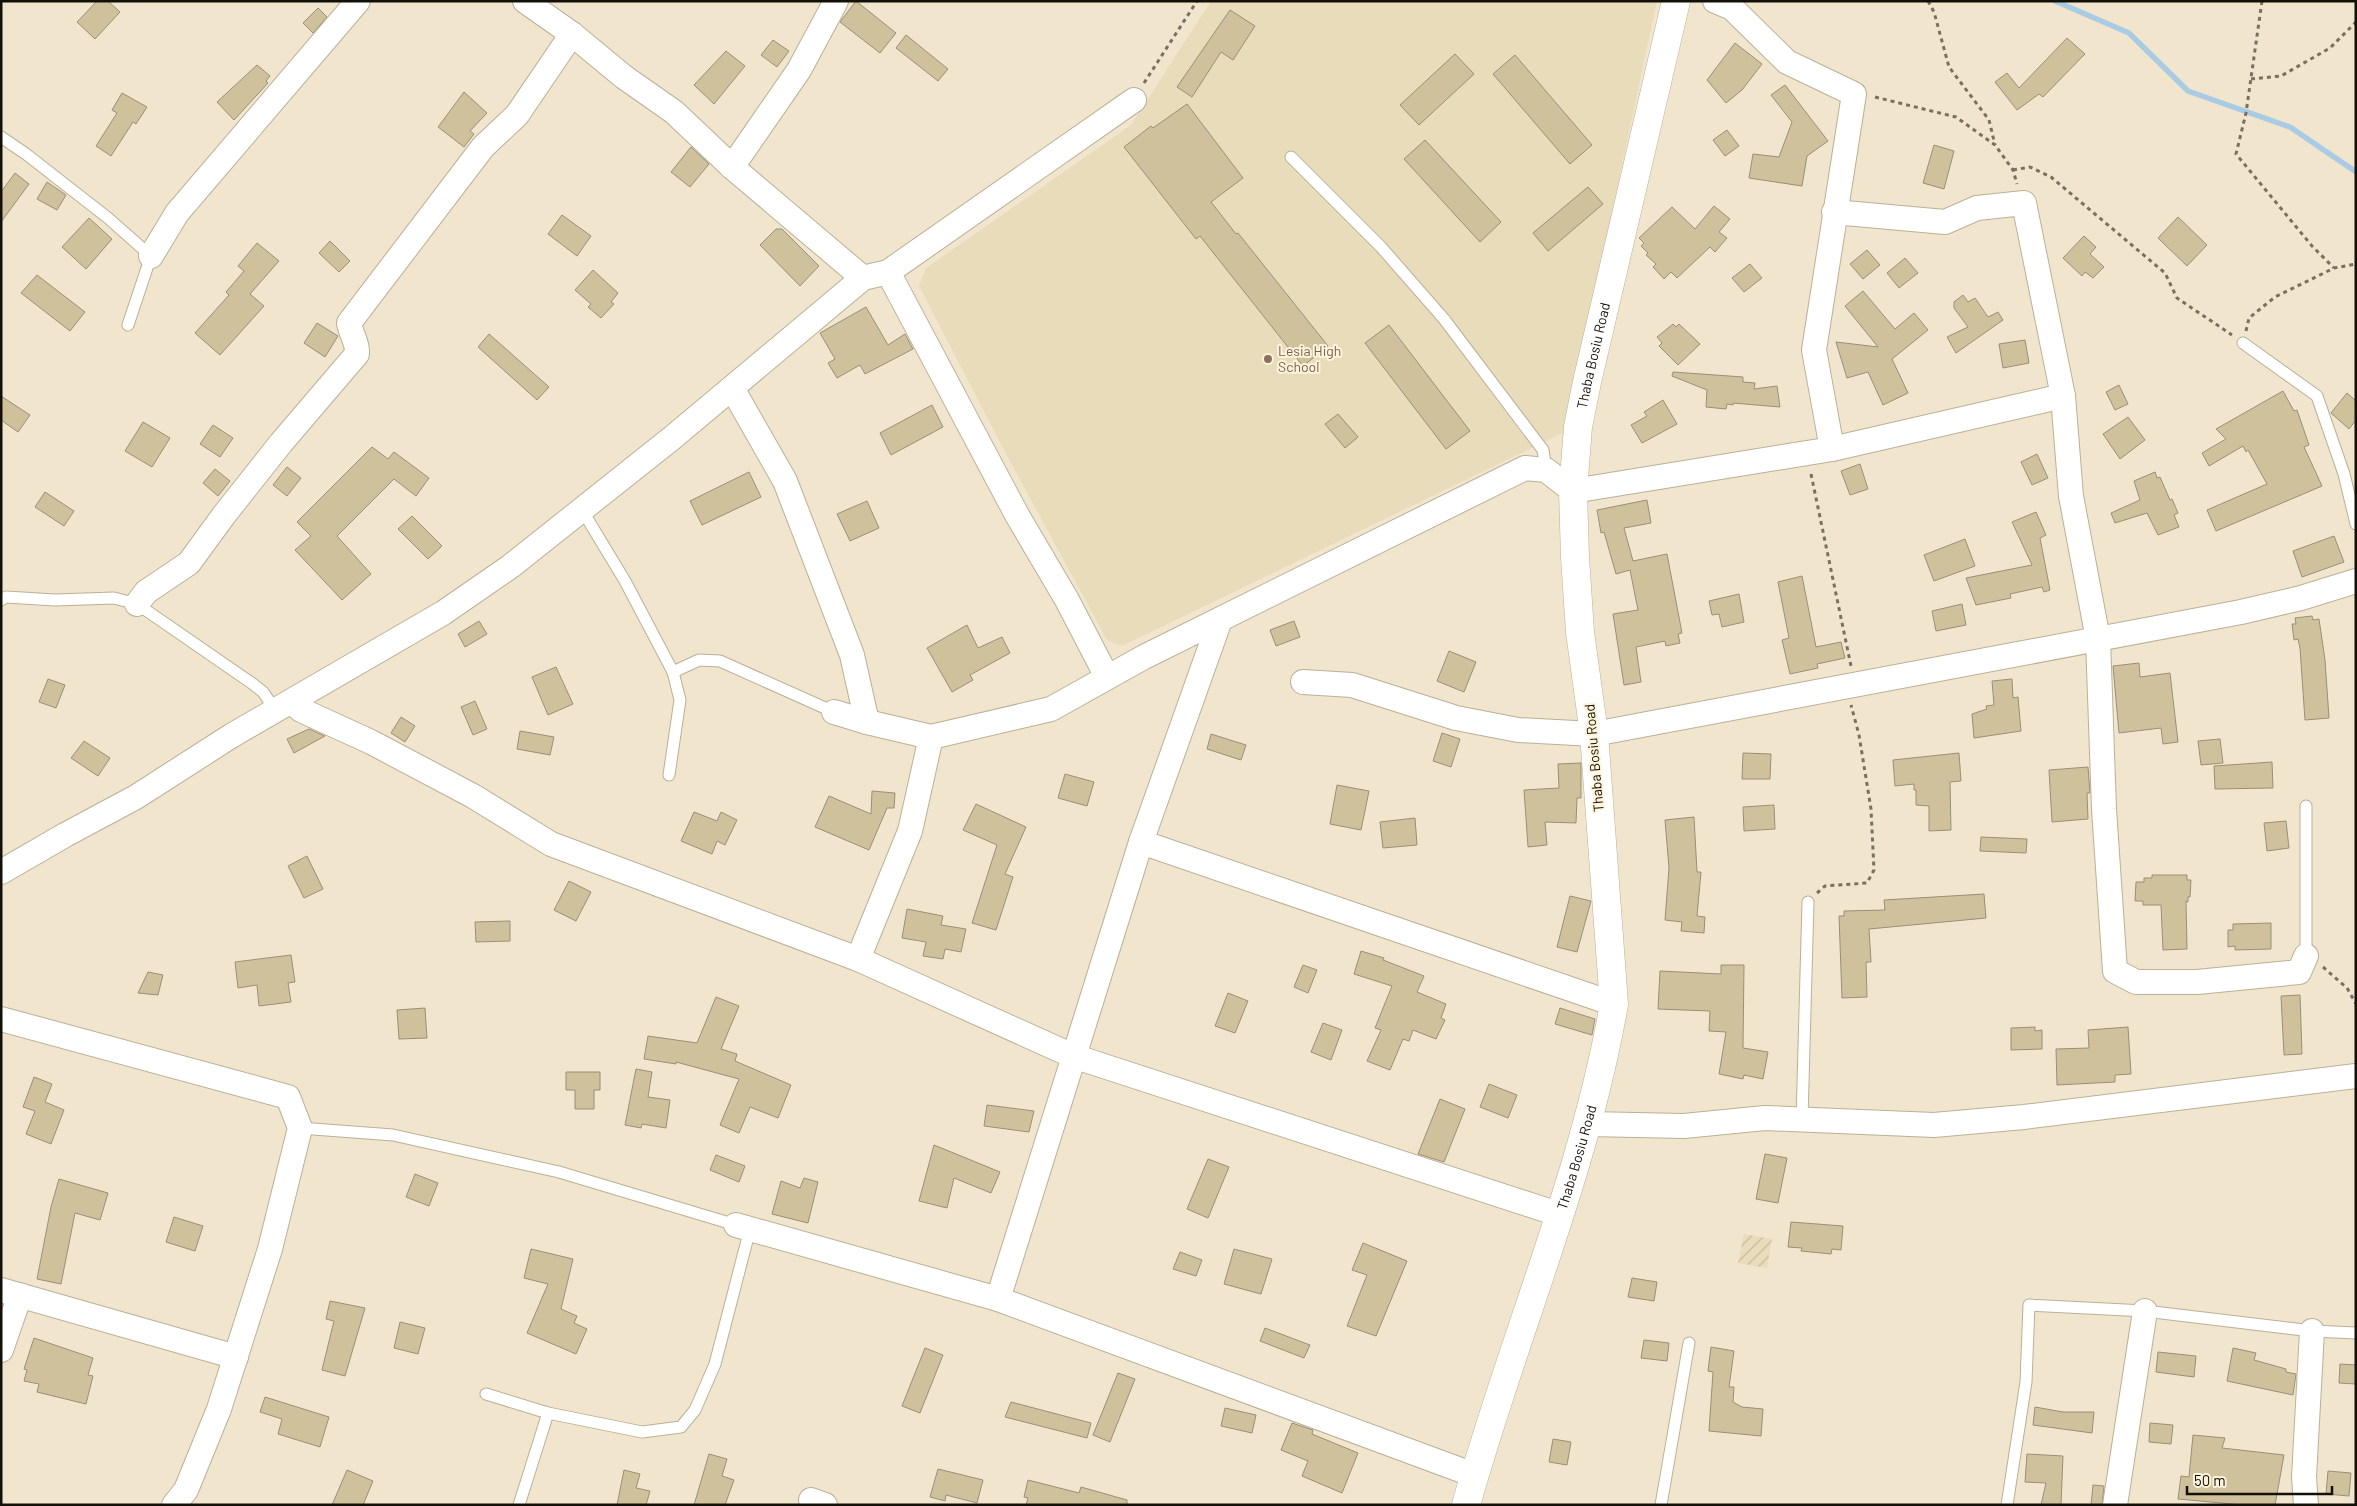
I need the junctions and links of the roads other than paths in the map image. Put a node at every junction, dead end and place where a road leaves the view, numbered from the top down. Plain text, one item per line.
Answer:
1 (358, 1) edge
2 (525, 1) edge
3 (836, 1) edge
4 (1676, 1) edge
5 (1715, 1) edge
6 (572, 34) junction
7 (1134, 100) road end
8 (1, 137) edge
9 (1291, 157) dead end
10 (732, 167) junction
11 (1834, 212) junction
12 (150, 256) junction
13 (888, 272) junction
14 (863, 278) junction
15 (128, 325) dead end
16 (2243, 343) road end
17 (732, 388) junction
18 (2063, 396) junction
19 (1832, 449) junction
20 (1546, 470) junction
21 (1573, 491) junction
22 (582, 510) junction
23 (2356, 524) edge
24 (2356, 581) edge
25 (1, 600) edge
26 (138, 604) junction
27 (1220, 620) junction
28 (2098, 639) junction
29 (673, 672) junction
30 (1107, 677) junction
31 (1303, 682) dead end
32 (284, 707) junction
33 (834, 712) joint
34 (867, 722) junction
35 (1594, 734) junction
36 (931, 736) junction
37 (669, 774) dead end
38 (2306, 806) dead end
39 (1141, 842) junction
40 (1, 872) edge
41 (1808, 902) road end
42 (2306, 956) joint
43 (858, 959) junction
44 (1614, 1004) junction
45 (1, 1019) edge
46 (1073, 1056) junction
47 (2356, 1076) edge
48 (1802, 1120) junction
49 (1587, 1124) junction
50 (300, 1128) junction
51 (1561, 1215) junction
52 (743, 1227) junction
53 (10, 1293) edge
54 (998, 1299) junction
55 (2145, 1311) junction
56 (2312, 1331) junction
57 (2356, 1332) edge
58 (1689, 1343) dead end
59 (1, 1350) edge
60 (236, 1357) junction
61 (486, 1394) dead end
62 (548, 1412) junction
63 (1474, 1475) junction
64 (174, 1505) edge
65 (519, 1505) edge
66 (1466, 1505) edge
67 (1660, 1505) edge
68 (2007, 1505) edge
69 (2114, 1505) edge
70 (2306, 1505) edge

1 - 12 street
2 - 6 street
3 - 10 street
4 - 21 street, Thaba Bosiu Road
5 - 11 street
6 - 10 street
6 - 26 street
7 - 13 street
8 - 12 lane
9 - 20 lane
10 - 14 street
11 - 18 street
11 - 19 street
12 - 15 lane
13 - 14 street
13 - 30 street
14 - 17 street
16 - 23 lane
17 - 22 street
17 - 34 street
18 - 19 street
18 - 28 street
19 - 21 street
20 - 21 street
20 - 27 street
21 - 35 street, Thaba Bosiu Road
22 - 29 lane
22 - 32 street
24 - 28 street
25 - 26 lane
26 - 32 lane
27 - 30 street
27 - 39 street
28 - 35 street
28 - 42 street
29 - 33 lane
29 - 37 lane
30 - 36 street
31 - 35 street
32 - 40 street
32 - 43 street
33 - 34 street
34 - 36 street
35 - 44 street, Thaba Bosiu Road
36 - 43 street
38 - 42 lane
39 - 44 street
39 - 46 street
41 - 48 lane
43 - 46 street
44 - 49 street, Thaba Bosiu Road
45 - 50 street
46 - 51 street
46 - 54 street
47 - 48 street
48 - 49 street
49 - 51 street, Thaba Bosiu Road
50 - 52 lane
50 - 60 street
51 - 63 street, Thaba Bosiu Road
52 - 54 street
52 - 62 lane
53 - 59 street
53 - 60 street
54 - 63 street
55 - 56 lane
55 - 68 lane
55 - 69 street
56 - 57 lane
56 - 70 street
58 - 67 lane
60 - 64 street
61 - 62 lane
62 - 65 lane
63 - 66 street, Thaba Bosiu Road

